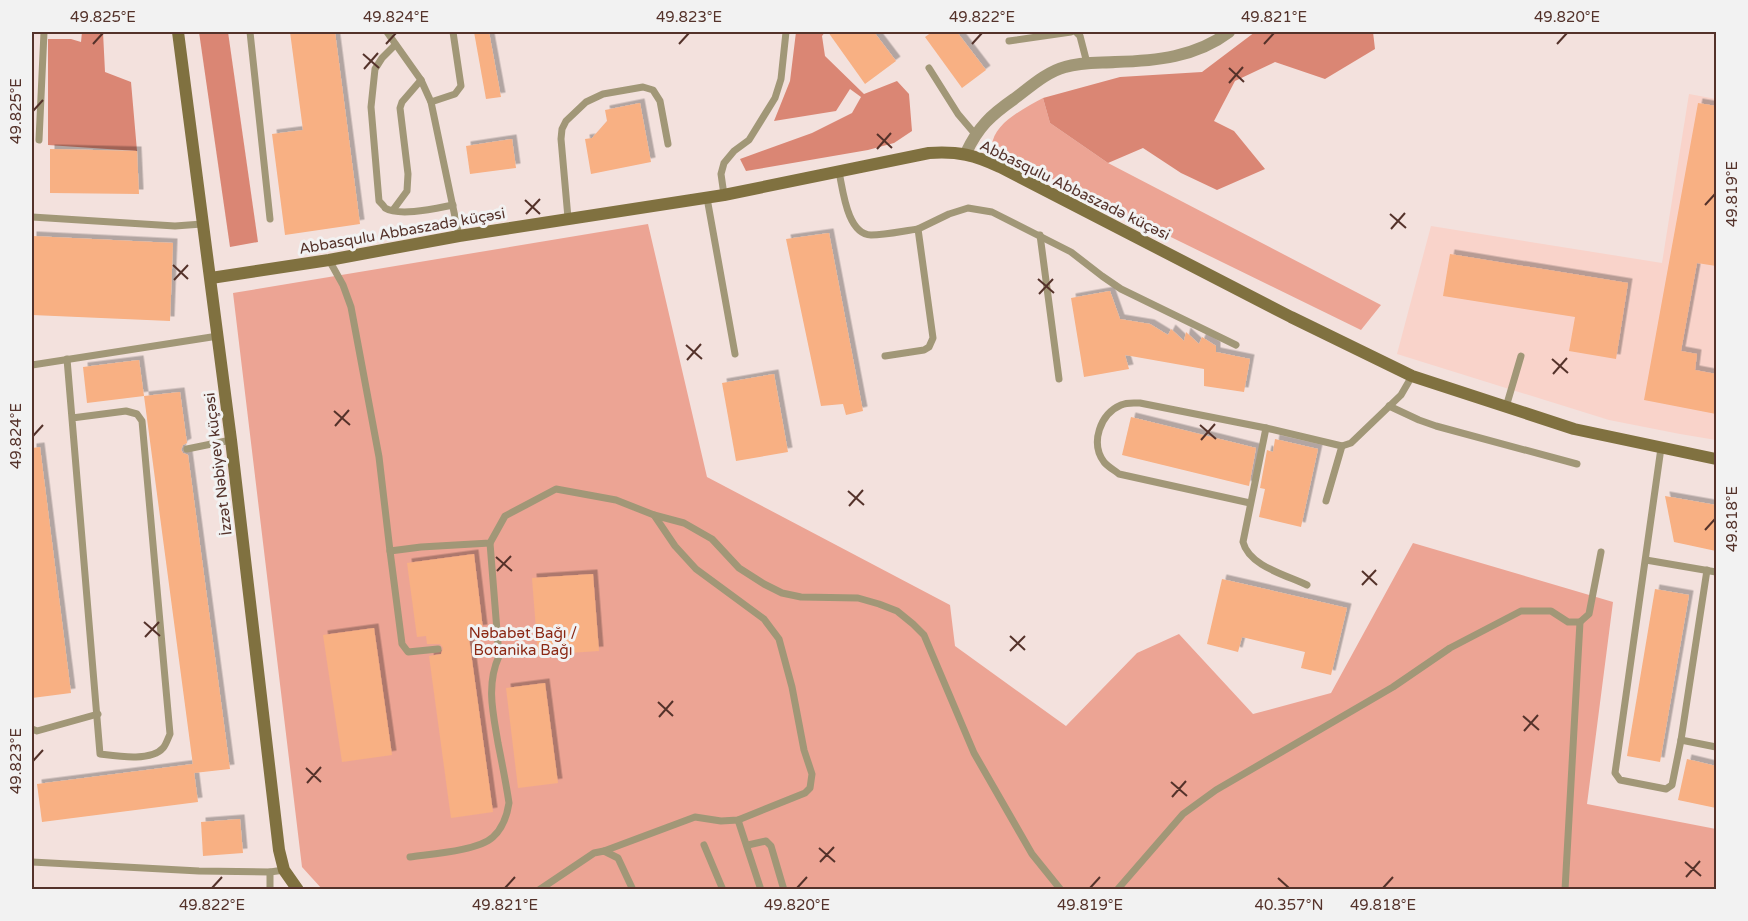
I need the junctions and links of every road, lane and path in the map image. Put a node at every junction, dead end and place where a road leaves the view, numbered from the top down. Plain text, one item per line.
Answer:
1 (44, 32) edge
2 (178, 32) edge
3 (249, 32) edge
4 (387, 32) edge
5 (453, 32) edge
6 (786, 32) edge
7 (1071, 32) edge
8 (1076, 32) edge
9 (1229, 32) edge
10 (1010, 41) dead end
11 (395, 45) junction
12 (1087, 63) junction
13 (929, 68) dead end
14 (421, 80) junction
15 (431, 102) junction
16 (975, 134) junction
17 (39, 140) dead end
18 (668, 144) dead end
19 (966, 153) junction
20 (839, 172) junction
21 (724, 195) junction
22 (707, 198) junction
23 (453, 205) junction
24 (393, 210) junction
25 (32, 217) edge
26 (568, 218) junction
27 (270, 219) dead end
28 (202, 224) junction
29 (918, 229) junction
30 (459, 236) junction
31 (1040, 236) junction
32 (329, 260) junction
33 (211, 278) junction
34 (218, 336) junction
35 (1236, 345) dead end
36 (735, 354) dead end
37 (885, 356) dead end
38 (1521, 356) dead end
39 (66, 360) junction
40 (32, 366) edge
41 (1412, 376) junction
42 (1059, 379) dead end
43 (1389, 406) junction
44 (1506, 407) junction
45 (72, 418) junction
46 (1266, 428) junction
47 (231, 440) junction
48 (1342, 446) junction
49 (1661, 448) junction
50 (187, 449) dead end
51 (1716, 459) edge
52 (1577, 464) dead end
53 (1326, 501) dead end
54 (1250, 503) junction
55 (654, 515) junction
56 (490, 543) junction
57 (390, 551) junction
58 (1601, 552) dead end
59 (1646, 560) junction
60 (1707, 570) junction
61 (1716, 572) edge
62 (1307, 585) dead end
63 (1580, 622) junction
64 (438, 649) dead end
65 (98, 714) junction
66 (32, 729) edge
67 (1681, 740) junction
68 (1716, 747) edge
69 (738, 820) junction
70 (704, 845) dead end
71 (748, 845) junction
72 (604, 850) junction
73 (410, 857) dead end
74 (32, 862) edge
75 (284, 870) junction
76 (270, 872) junction
77 (540, 889) edge
78 (270, 890) edge
79 (298, 890) edge
80 (633, 890) edge
81 (723, 890) edge
82 (761, 890) edge
83 (784, 890) edge
84 (1061, 890) edge
85 (1117, 890) edge
86 (1565, 890) edge

1 - 17 lane
2 - 28 street, İzzət Nəbiyev küçəsi
3 - 27 lane
4 - 11 lane
5 - 15 lane
6 - 21 lane
7 - 10 lane
8 - 12 lane
9 - 12 street
11 - 14 lane
11 - 24 lane
12 - 16 street
13 - 16 lane
14 - 15 lane
14 - 24 lane
15 - 23 lane
16 - 19 street
18 - 26 lane
19 - 20 street, Abbasqulu Abbaszadə küçəsi
19 - 41 street, Abbasqulu Abbaszadə küçəsi
20 - 21 street, Abbasqulu Abbaszadə küçəsi
20 - 29 lane
21 - 22 street, Abbasqulu Abbaszadə küçəsi
22 - 26 street, Abbasqulu Abbaszadə küçəsi
22 - 36 lane
23 - 24 lane
23 - 30 lane
25 - 28 lane
26 - 30 street, Abbasqulu Abbaszadə küçəsi
28 - 33 street, İzzət Nəbiyev küçəsi
29 - 31 lane
29 - 37 lane
30 - 32 street, Abbasqulu Abbaszadə küçəsi
31 - 35 lane
31 - 42 lane
32 - 33 street, Abbasqulu Abbaszadə küçəsi
32 - 57 lane
33 - 34 street, İzzət Nəbiyev küçəsi
34 - 39 lane
34 - 47 street, İzzət Nəbiyev küçəsi
38 - 44 lane
39 - 40 lane
39 - 45 lane
41 - 43 lane
41 - 44 street, Abbasqulu Abbaszadə küçəsi
43 - 48 lane
43 - 52 lane
44 - 49 street, Abbasqulu Abbaszadə küçəsi
45 - 65 lane
45 - 65 lane
46 - 48 lane
46 - 54 lane
46 - 54 lane
47 - 50 lane
47 - 75 street, İzzət Nəbiyev küçəsi
48 - 53 lane
49 - 51 street, Abbasqulu Abbaszadə küçəsi
49 - 59 lane
54 - 62 lane
55 - 56 lane
55 - 69 lane
55 - 84 lane
56 - 57 lane
56 - 73 lane
57 - 64 lane
58 - 63 lane
59 - 60 lane
59 - 67 lane
60 - 61 lane
60 - 67 lane
63 - 85 lane
63 - 86 lane
65 - 66 lane
67 - 68 lane
69 - 71 lane
69 - 72 lane
70 - 81 lane
71 - 82 lane
71 - 83 lane
72 - 77 lane
72 - 80 lane
74 - 76 lane
75 - 76 lane
75 - 79 street, İzzət Nəbiyev küçəsi
76 - 78 lane

